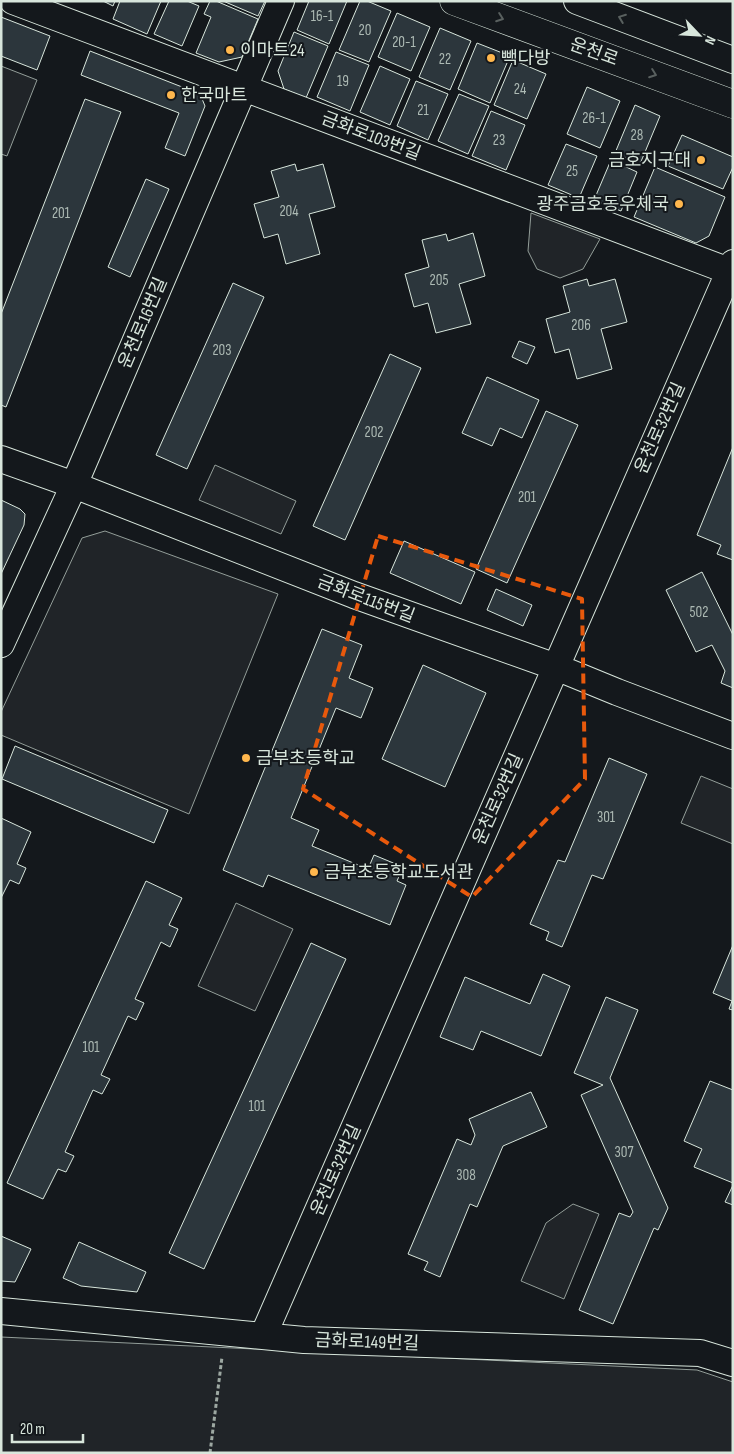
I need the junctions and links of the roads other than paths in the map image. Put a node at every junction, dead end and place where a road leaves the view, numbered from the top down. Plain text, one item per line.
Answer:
1 (13, 1) edge
2 (281, 1) edge
3 (454, 1) edge
4 (577, 1) edge
5 (733, 60) edge
6 (244, 88) junction
7 (733, 104) edge
8 (731, 267) edge
9 (1, 459) edge
10 (74, 485) junction
11 (1, 644) edge
12 (556, 667) junction
13 (733, 736) edge
14 (1, 1311) edge
15 (263, 1336) junction
16 (733, 1364) edge

1 - 6 street, 금화로103번길
2 - 6 street, 운천로16번길
3 -> 7 main road, 운천로
5 -> 4 street
6 - 8 street, 금화로103번길
6 - 10 street, 운천로16번길
8 - 12 street, 운천로32번길
9 - 10 street, 금화로115번길
10 - 11 street, 운천로16번길
10 - 12 street, 금화로115번길
12 - 13 street, 금화로115번길
12 - 15 street, 운천로32번길
14 - 15 street, 금화로149번길
15 - 16 street, 금화로149번길

